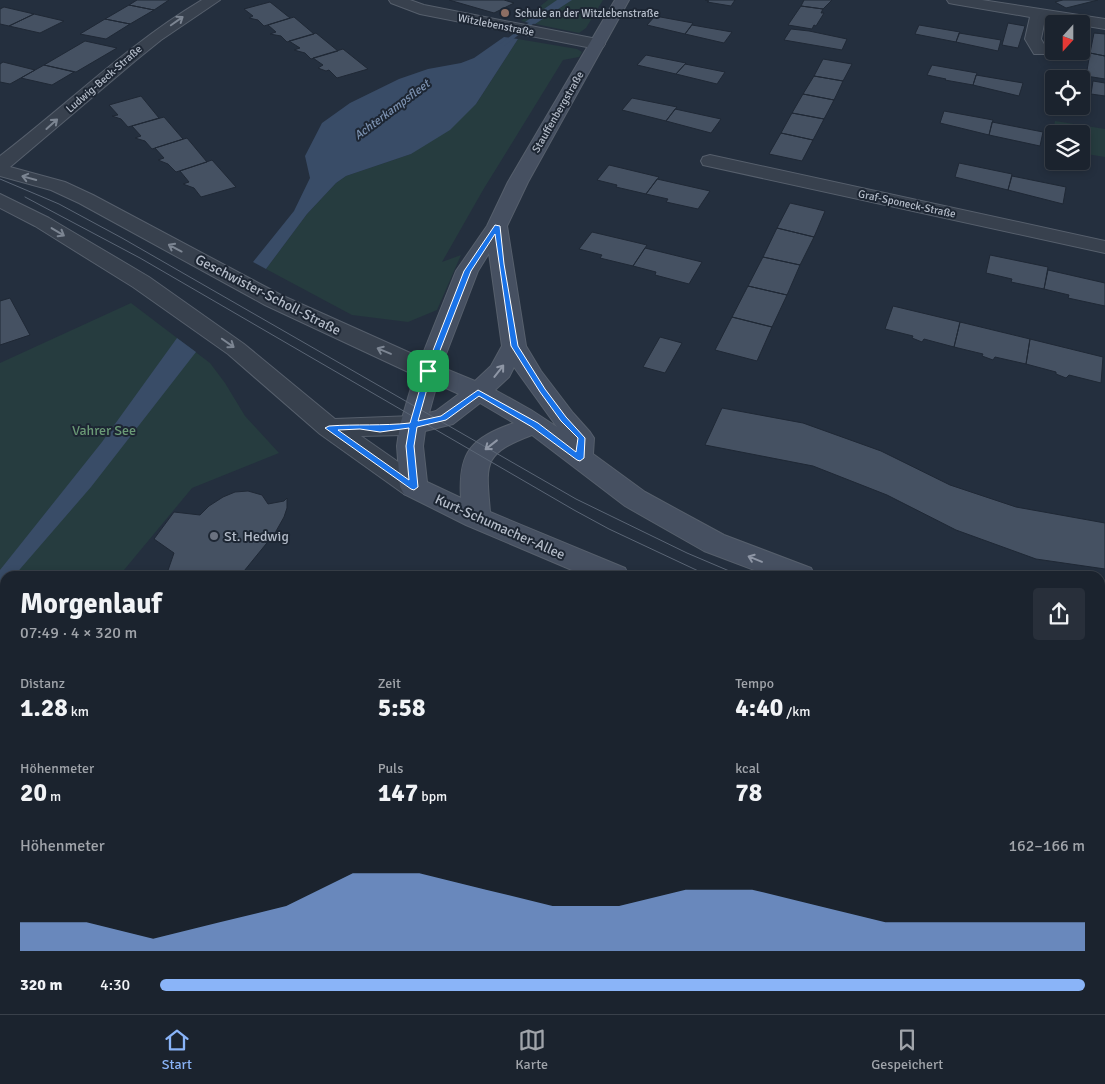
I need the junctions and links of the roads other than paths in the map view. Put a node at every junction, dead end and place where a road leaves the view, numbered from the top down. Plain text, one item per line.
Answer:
1 (213, 0) edge
2 (396, 0) edge
3 (622, 0) edge
4 (954, 0) edge
5 (1039, 14) junction
6 (1105, 24) edge
7 (597, 44) junction
8 (1040, 51) dead end
9 (710, 161) dead end
10 (0, 165) edge
11 (0, 170) edge
12 (0, 200) edge
13 (497, 226) junction
14 (1105, 247) edge
15 (514, 346) junction
16 (428, 371) junction
17 (478, 392) junction
18 (413, 425) junction
19 (535, 425) junction
20 (329, 428) junction
21 (580, 458) junction
22 (414, 487) junction
23 (476, 518) junction
24 (603, 571) edge
25 (788, 571) edge

10 -> 1 street, Ludwig-Beck-Straße
2 - 7 street, Witzlebenstraße
3 - 7 street, Stauffenbergstraße
4 - 5 street
5 - 6 street
5 - 8 street
7 - 13 street, Stauffenbergstraße
9 - 14 street, Graf-Sponeck-Straße
16 -> 11 street, Geschwister-Scholl-Straße
12 -> 20 street
13 - 15 street
13 - 16 street, Stauffenbergstraße
17 -> 15 street
15 - 21 street
16 - 17 street, Geschwister-Scholl-Straße
16 - 18 street, Stauffenbergstraße
17 - 18 street
17 - 19 street, Geschwister-Scholl-Straße
18 - 20 street
18 - 22 street, Stauffenbergstraße
19 - 21 street
19 -> 23 street
20 - 22 street
25 -> 21 street
22 - 23 street, Kurt-Schumacher-Allee
23 - 24 street, Kurt-Schumacher-Allee

